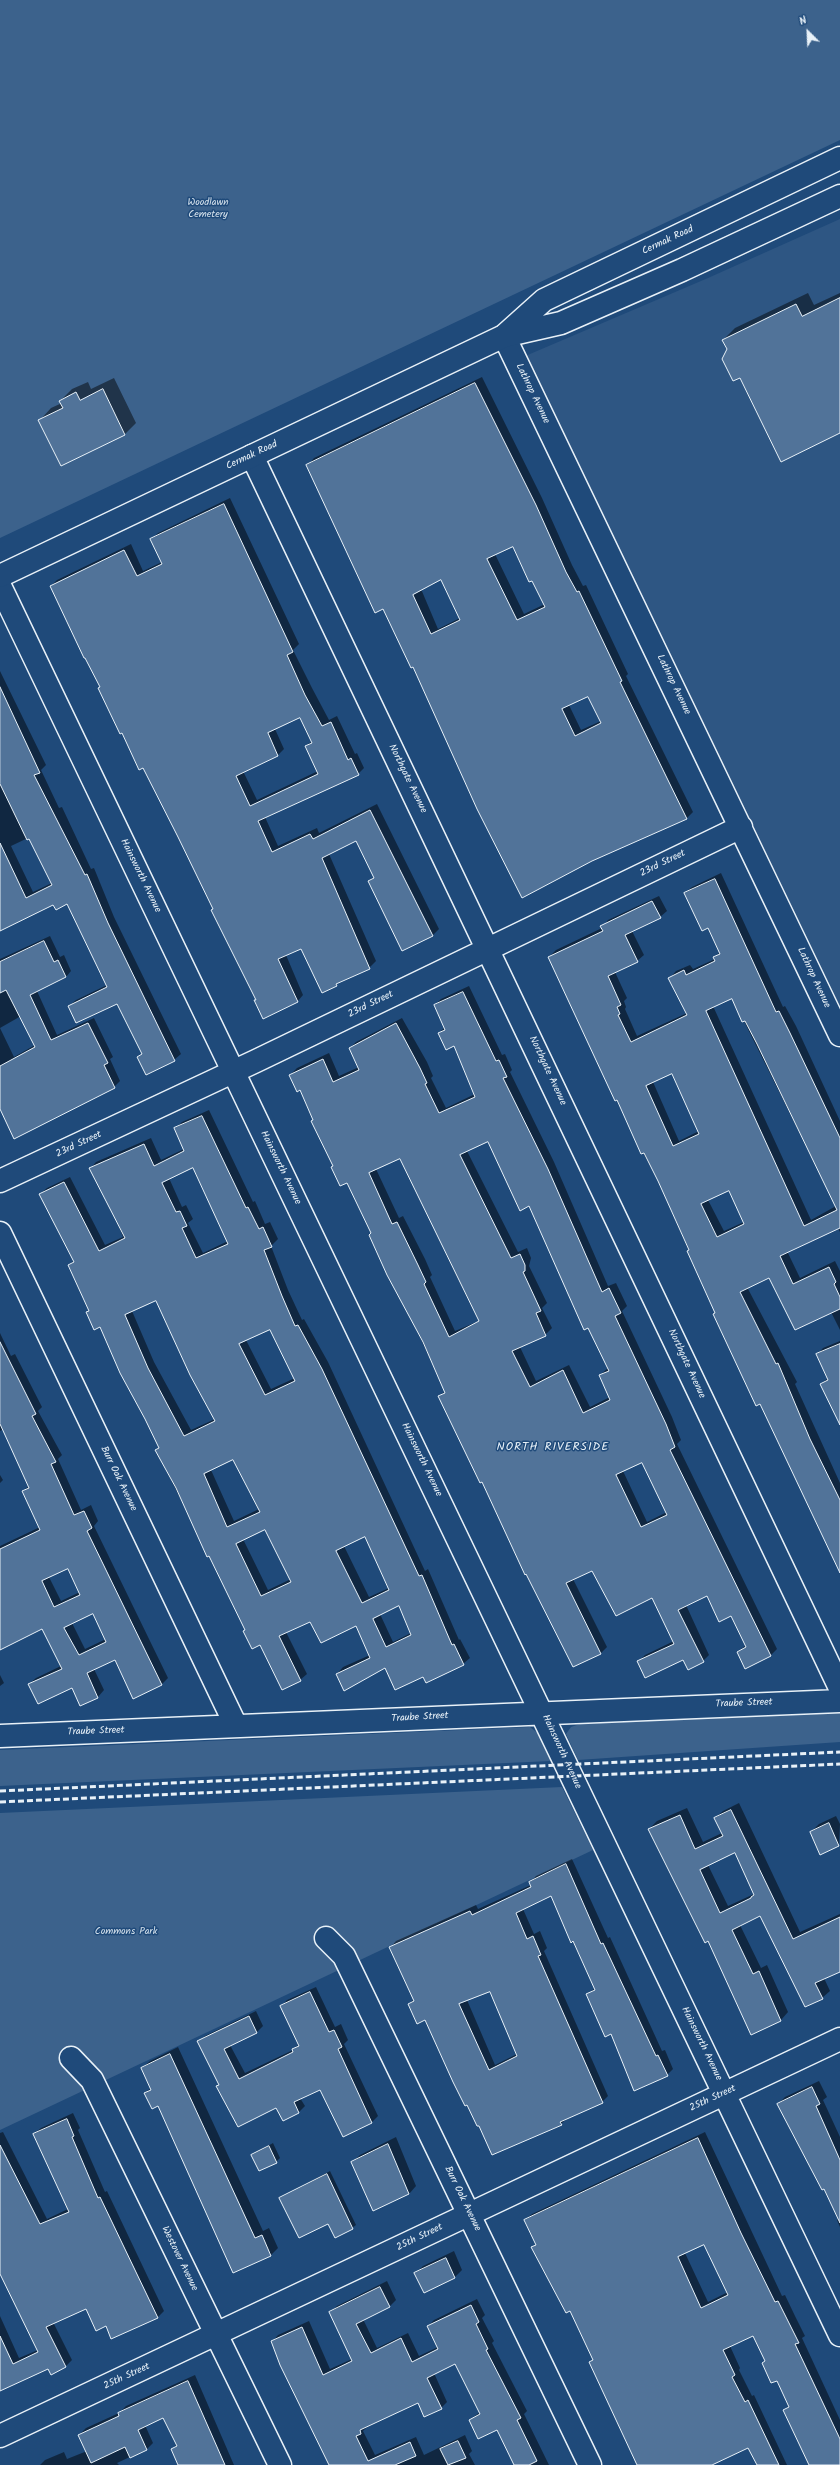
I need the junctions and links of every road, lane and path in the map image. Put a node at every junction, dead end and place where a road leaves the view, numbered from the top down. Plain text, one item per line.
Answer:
1 (840, 158) edge
2 (840, 196) edge
3 (504, 336) junction
4 (252, 456) junction
5 (0, 576) edge
6 (0, 586) edge
7 (741, 827) junction
8 (488, 947) junction
9 (840, 1035) edge
10 (234, 1072) junction
11 (0, 1181) edge
12 (0, 1233) edge
13 (840, 1688) edge
14 (840, 1701) edge
15 (542, 1712) junction
16 (236, 1726) junction
17 (0, 1736) edge
18 (326, 1938) dead end
19 (840, 2039) edge
20 (71, 2058) dead end
21 (725, 2094) junction
22 (470, 2214) junction
23 (216, 2335) junction
24 (840, 2335) edge
25 (0, 2436) edge
26 (280, 2465) edge
27 (590, 2465) edge

1 - 3 street, Cermak Road
2 - 3 street, Cermak Road
3 - 4 street, Cermak Road
3 - 7 street, Lathrop Avenue
4 - 5 street, Cermak Road
4 - 8 street, Northgate Avenue
6 - 10 street, Hainsworth Avenue
7 - 8 street, 23rd Street
7 - 9 street, Lathrop Avenue
8 - 10 street, 23rd Street
8 - 13 street, Northgate Avenue
10 - 11 street, 23rd Street
10 - 15 street, Hainsworth Avenue
12 - 16 street, Burr Oak Avenue
14 - 15 street, Traube Street
15 - 16 street, Traube Street
15 - 21 street, Hainsworth Avenue
16 - 17 street, Traube Street
18 - 22 street, Burr Oak Avenue
19 - 21 street, 25th Street
20 - 23 street, Westover Avenue
21 - 22 street, 25th Street
21 - 24 street, Hainsworth Avenue
22 - 23 street, 25th Street
22 - 27 street, Burr Oak Avenue
23 - 25 street, 25th Street
23 - 26 street, Westover Avenue

